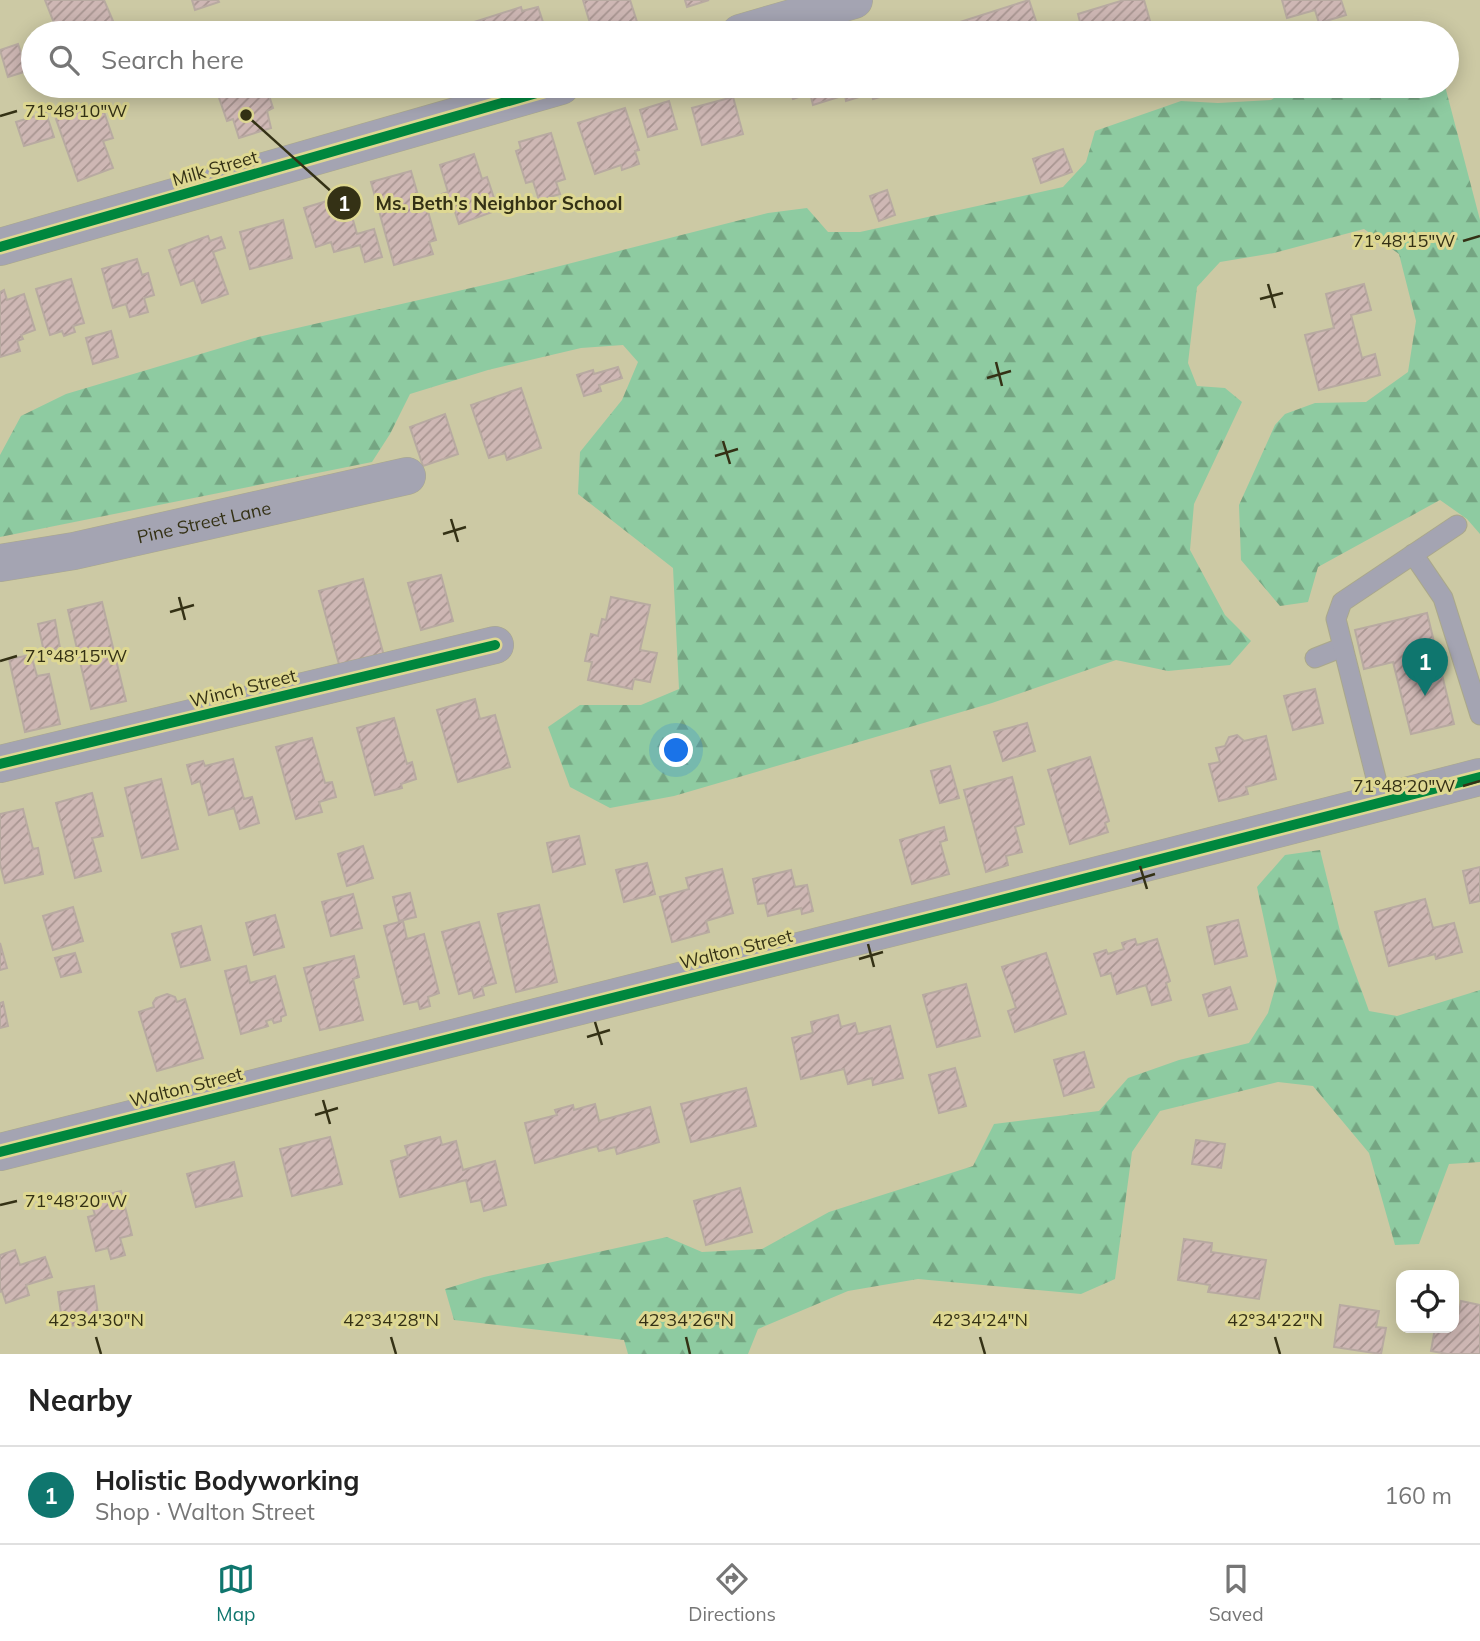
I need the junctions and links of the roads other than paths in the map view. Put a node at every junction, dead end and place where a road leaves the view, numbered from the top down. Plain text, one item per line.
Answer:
1 (854, 0) edge
2 (781, 21) edge
3 (519, 98) edge
4 (0, 247) edge
5 (407, 476) dead end
6 (1457, 525) dead end
7 (1413, 554) junction
8 (0, 563) edge
9 (495, 645) dead end
10 (1343, 647) junction
11 (1315, 658) dead end
12 (1480, 715) edge
13 (0, 764) edge
14 (1480, 777) edge
15 (1382, 802) junction
16 (0, 1152) edge

1 - 2 street
3 - 4 street, Milk Street
5 - 8 street, Pine Street Lane
6 - 7 lane
7 - 10 lane
7 - 12 lane
9 - 13 street, Winch Street
10 - 11 lane
10 - 15 lane
14 - 15 street, Walton Street
15 - 16 street, Walton Street

